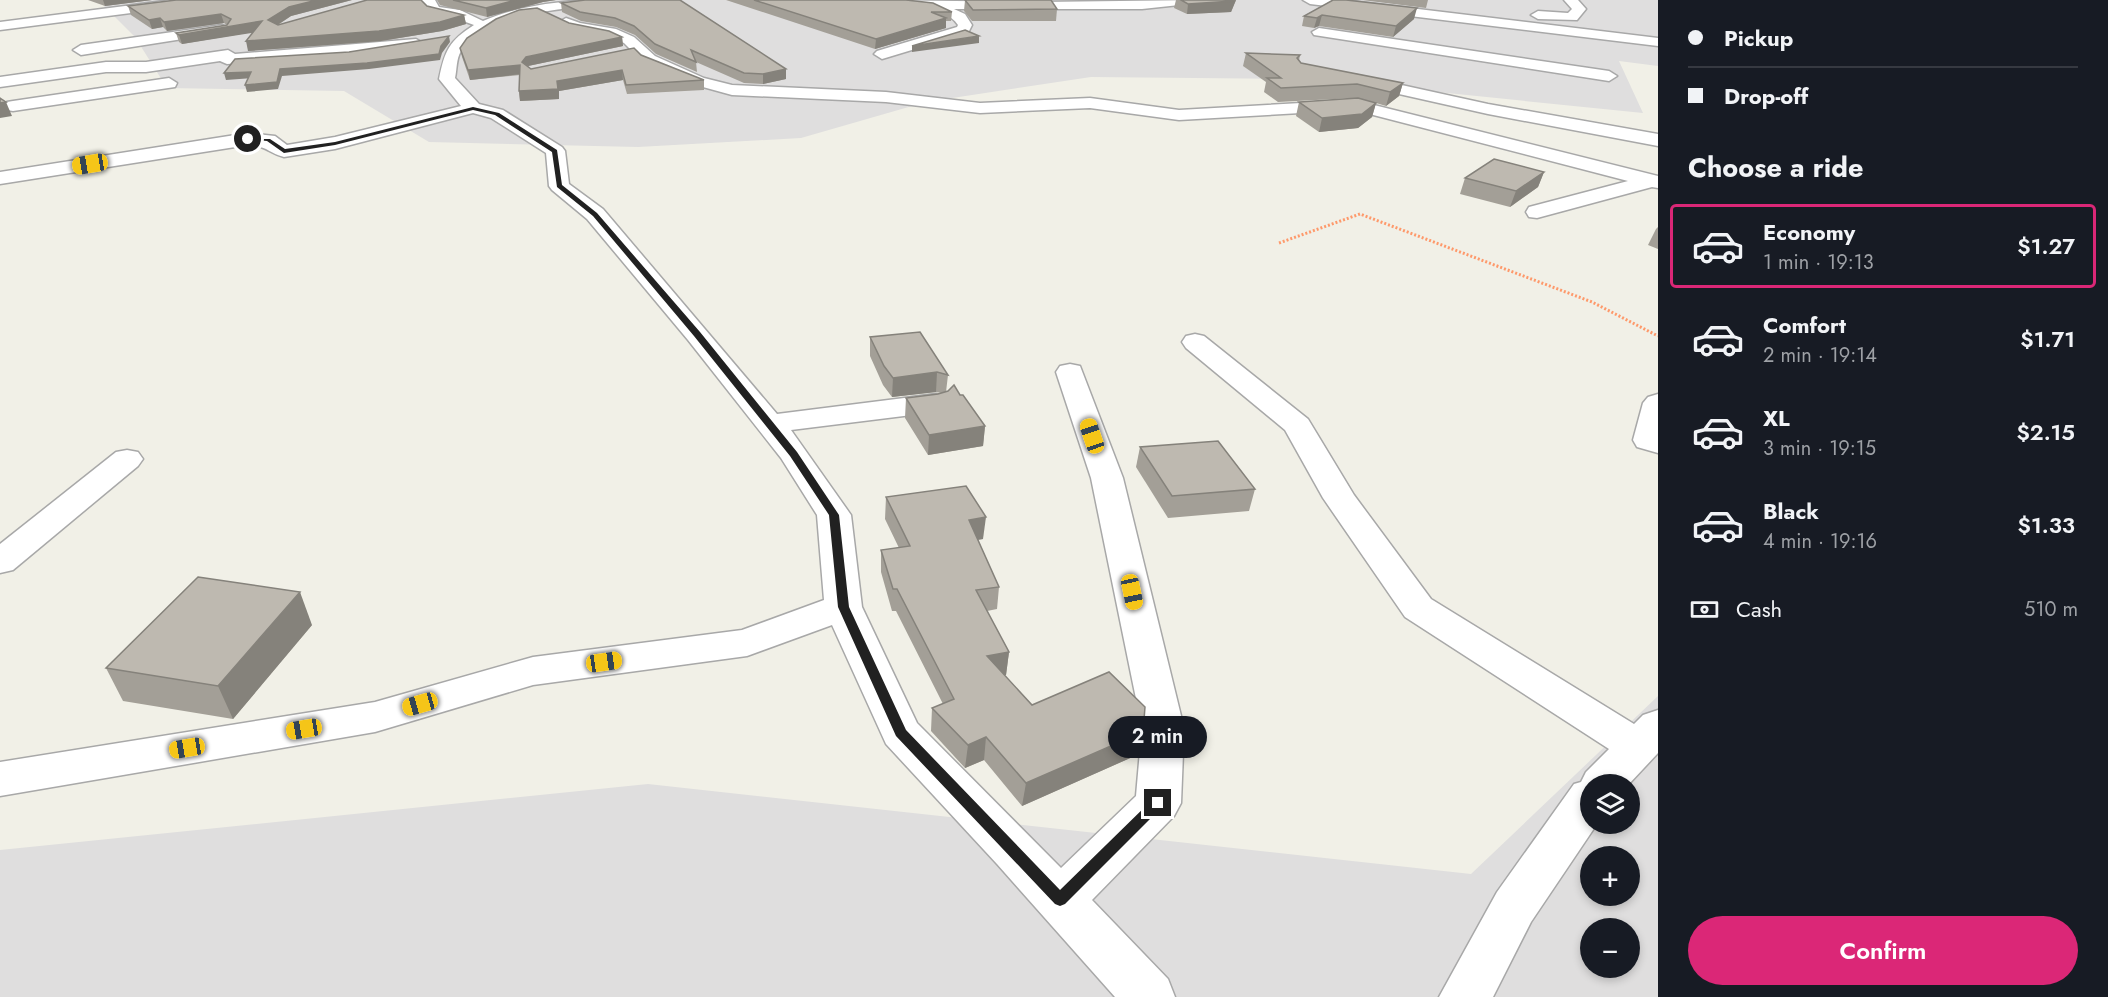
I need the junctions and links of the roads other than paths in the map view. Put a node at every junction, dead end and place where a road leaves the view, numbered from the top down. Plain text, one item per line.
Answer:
1 (186, 0) edge
2 (425, 0) edge
3 (603, 0) edge
4 (878, 0) edge
5 (1193, 0) edge
6 (1310, 0) edge
7 (1571, 0) edge
8 (1375, 4) edge
9 (936, 6) junction
10 (23, 8) dead end
11 (541, 10) junction
12 (214, 14) edge
13 (1449, 16) junction
14 (1503, 22) junction
15 (0, 26) edge
16 (224, 29) junction
17 (1319, 32) edge
18 (460, 33) junction
19 (1658, 42) edge
20 (1422, 49) junction
21 (61, 53) dead end
22 (882, 54) dead end
23 (225, 62) junction
24 (1609, 76) dead end
25 (1338, 77) edge
26 (189, 80) dead end
27 (0, 82) edge
28 (13, 106) dead end
29 (473, 108) junction
30 (1658, 140) edge
31 (0, 178) edge
32 (1655, 181) edge
33 (1537, 212) dead end
34 (1195, 342) dead end
35 (1070, 372) dead end
36 (936, 403) edge
37 (1658, 403) edge
38 (769, 424) junction
39 (1658, 444) edge
40 (126, 459) dead end
41 (0, 562) edge
42 (843, 607) junction
43 (1648, 736) edge
44 (1612, 774) edge
45 (0, 779) edge
46 (1580, 811) edge
47 (1060, 900) junction
48 (1469, 993) edge
49 (1149, 997) edge

1 - 10 street
1 - 15 street
2 - 18 street
3 - 11 street
4 - 9 street
5 - 9 street
6 - 8 street
7 - 14 street
8 - 13 street
9 - 22 street
11 - 18 street
11 - 32 street
12 - 16 street
13 - 14 street
13 - 20 street
14 - 19 street
16 - 21 street
16 - 23 street
17 - 20 street
18 - 23 street
18 - 29 street
20 - 24 street
23 - 27 street
25 - 30 street
26 - 28 street
29 - 31 street
29 - 38 street
32 - 33 street
34 - 43 street
35 - 47 street
36 - 38 street
37 - 39 street
38 - 42 street
40 - 41 street
42 - 45 street
42 - 47 street
43 - 44 street
46 - 48 street
47 - 49 street

